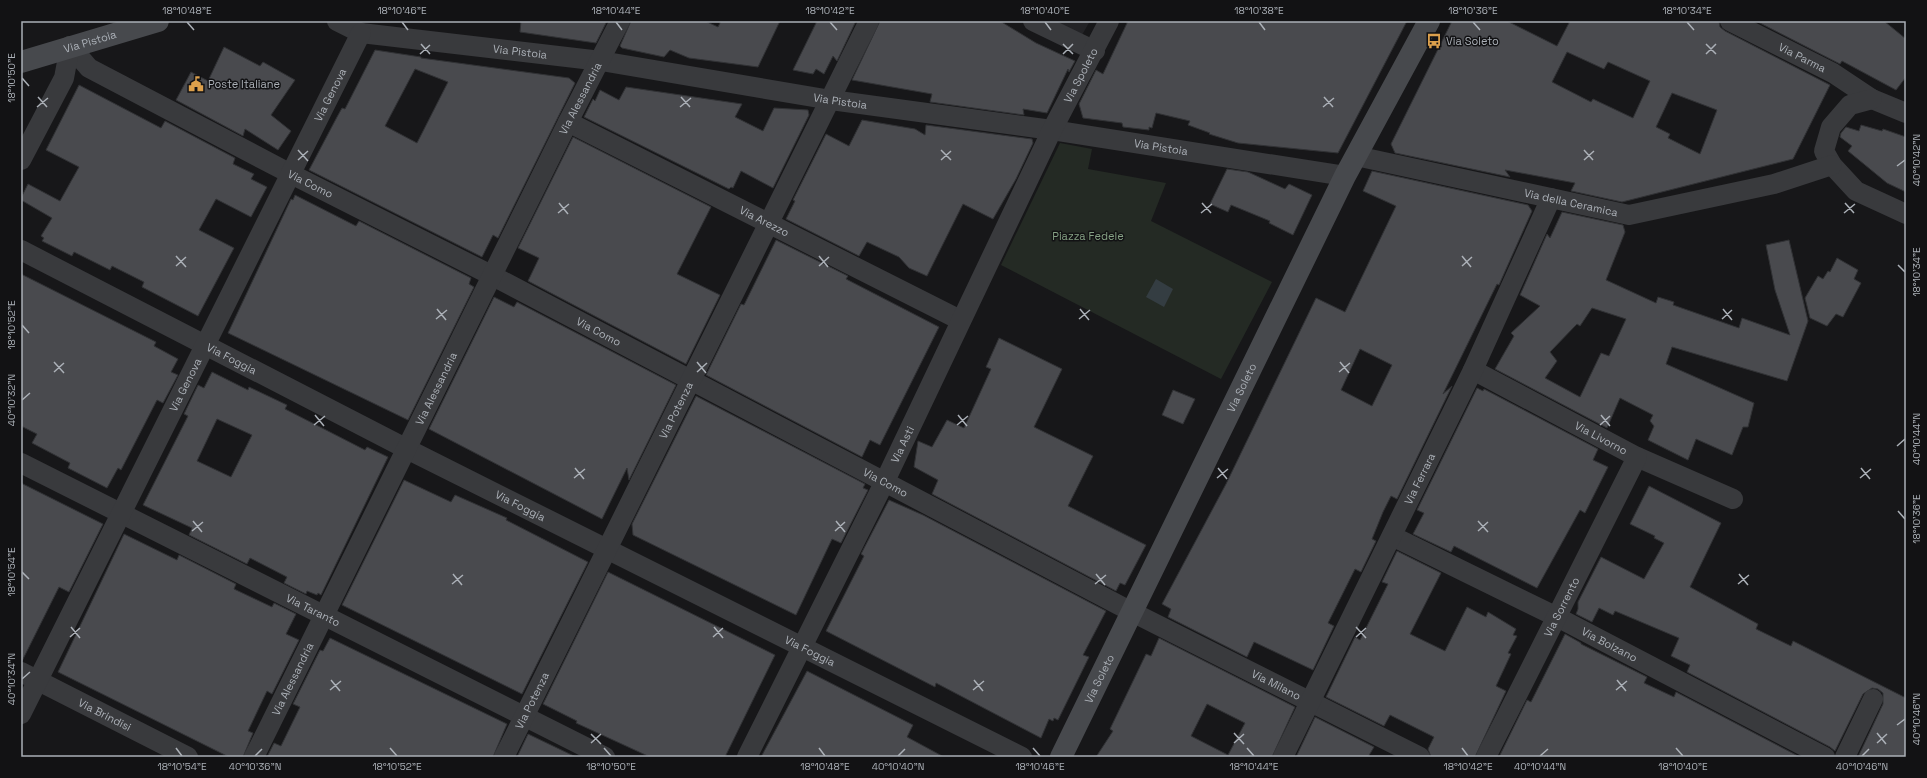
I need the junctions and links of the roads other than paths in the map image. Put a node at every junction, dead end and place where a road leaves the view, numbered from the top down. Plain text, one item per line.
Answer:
1 (158, 21) edge
2 (337, 21) edge
3 (620, 21) edge
4 (869, 21) edge
5 (1033, 21) edge
6 (1109, 21) edge
7 (1429, 21) edge
8 (1730, 21) edge
9 (361, 33) junction
10 (70, 46) junction
11 (1095, 51) junction
12 (601, 61) junction
13 (21, 62) edge
14 (1872, 99) junction
15 (830, 100) junction
16 (1906, 113) edge
17 (568, 122) junction
18 (1052, 130) junction
19 (1356, 156) junction
20 (21, 160) edge
21 (1832, 165) junction
22 (291, 174) junction
23 (1345, 176) junction
24 (1551, 198) junction
25 (1906, 214) edge
26 (769, 224) junction
27 (21, 250) edge
28 (493, 276) junction
29 (960, 320) junction
30 (206, 345) junction
31 (1473, 370) junction
32 (690, 380) junction
33 (407, 448) junction
34 (1637, 457) junction
35 (21, 463) edge
36 (885, 481) junction
37 (1733, 499) dead end
38 (122, 513) junction
39 (1392, 536) junction
40 (607, 549) junction
41 (1132, 612) junction
42 (324, 616) junction
43 (1557, 617) junction
44 (802, 647) junction
45 (29, 677) edge
46 (1873, 699) dead end
47 (1311, 701) junction
48 (21, 714) edge
49 (524, 715) junction
50 (188, 757) edge
51 (254, 757) edge
52 (504, 757) edge
53 (605, 757) edge
54 (747, 757) edge
55 (1022, 757) edge
56 (1061, 757) edge
57 (1284, 757) edge
58 (1420, 757) edge
59 (1486, 757) edge
60 (1825, 757) edge
61 (1845, 757) edge

1 - 10 street, Via Pistoia
2 - 9 street, Via Pistoia
3 - 12 street, Via Alessandria
4 - 15 street, Via Potenza
5 - 11 street
6 - 11 street, Via Spoleto
7 - 19 street, Via Soleto
8 - 14 street, Via Parma
9 - 12 street, Via Pistoia
9 - 22 street, Via Genova
10 - 13 street, Via Pistoia
10 - 20 street
10 - 22 street, Via Como
11 - 18 street, Via Spoleto
12 - 15 street, Via Pistoia
12 - 17 street, Via Alessandria
14 - 16 street, Via Parma
14 - 21 street
15 - 18 street, Via Pistoia
15 - 26 street, Via Potenza
17 - 26 street, Via Arezzo
17 - 28 street, Via Alessandria
18 - 23 street, Via Pistoia
18 - 29 street, Via Asti
19 - 23 street, Via Soleto
19 - 24 street, Via della Ceramica
21 - 24 street, Via della Ceramica
21 - 25 street
22 - 28 street, Via Como
22 - 30 street, Via Genova
23 - 41 street, Via Soleto
24 - 31 street, Via Ferrara
26 - 29 street, Via Arezzo
26 - 32 street, Via Potenza
27 - 30 street, Via Foggia
28 - 32 street, Via Como
28 - 33 street, Via Alessandria
29 - 36 street, Via Asti
30 - 33 street, Via Foggia
30 - 38 street, Via Genova
31 - 34 street, Via Livorno
31 - 39 street, Via Ferrara
32 - 36 street, Via Como
32 - 40 street, Via Potenza
33 - 40 street, Via Foggia
33 - 42 street, Via Alessandria
34 - 37 street, Via Livorno
34 - 43 street, Via Sorrento
35 - 38 street, Via Taranto
36 - 41 street, Via Como
36 - 44 street, Via Asti
38 - 42 street, Via Taranto
38 - 45 street, Via Genova
39 - 43 street, Via Bolzano
39 - 47 street, Via Ferrara
40 - 44 street, Via Foggia
40 - 49 street, Via Potenza
41 - 47 street, Via Milano
41 - 56 street, Via Soleto
42 - 49 street, Via Taranto
42 - 51 street, Via Alessandria
43 - 59 street, Via Sorrento
43 - 60 street, Via Bolzano
44 - 54 street, Via Asti
44 - 55 street, Via Foggia
45 - 48 street, Via Genova
45 - 50 street, Via Brindisi
46 - 61 street
47 - 57 street, Via Ferrara
47 - 58 street, Via Milano
49 - 52 street, Via Potenza
49 - 53 street, Via Taranto

